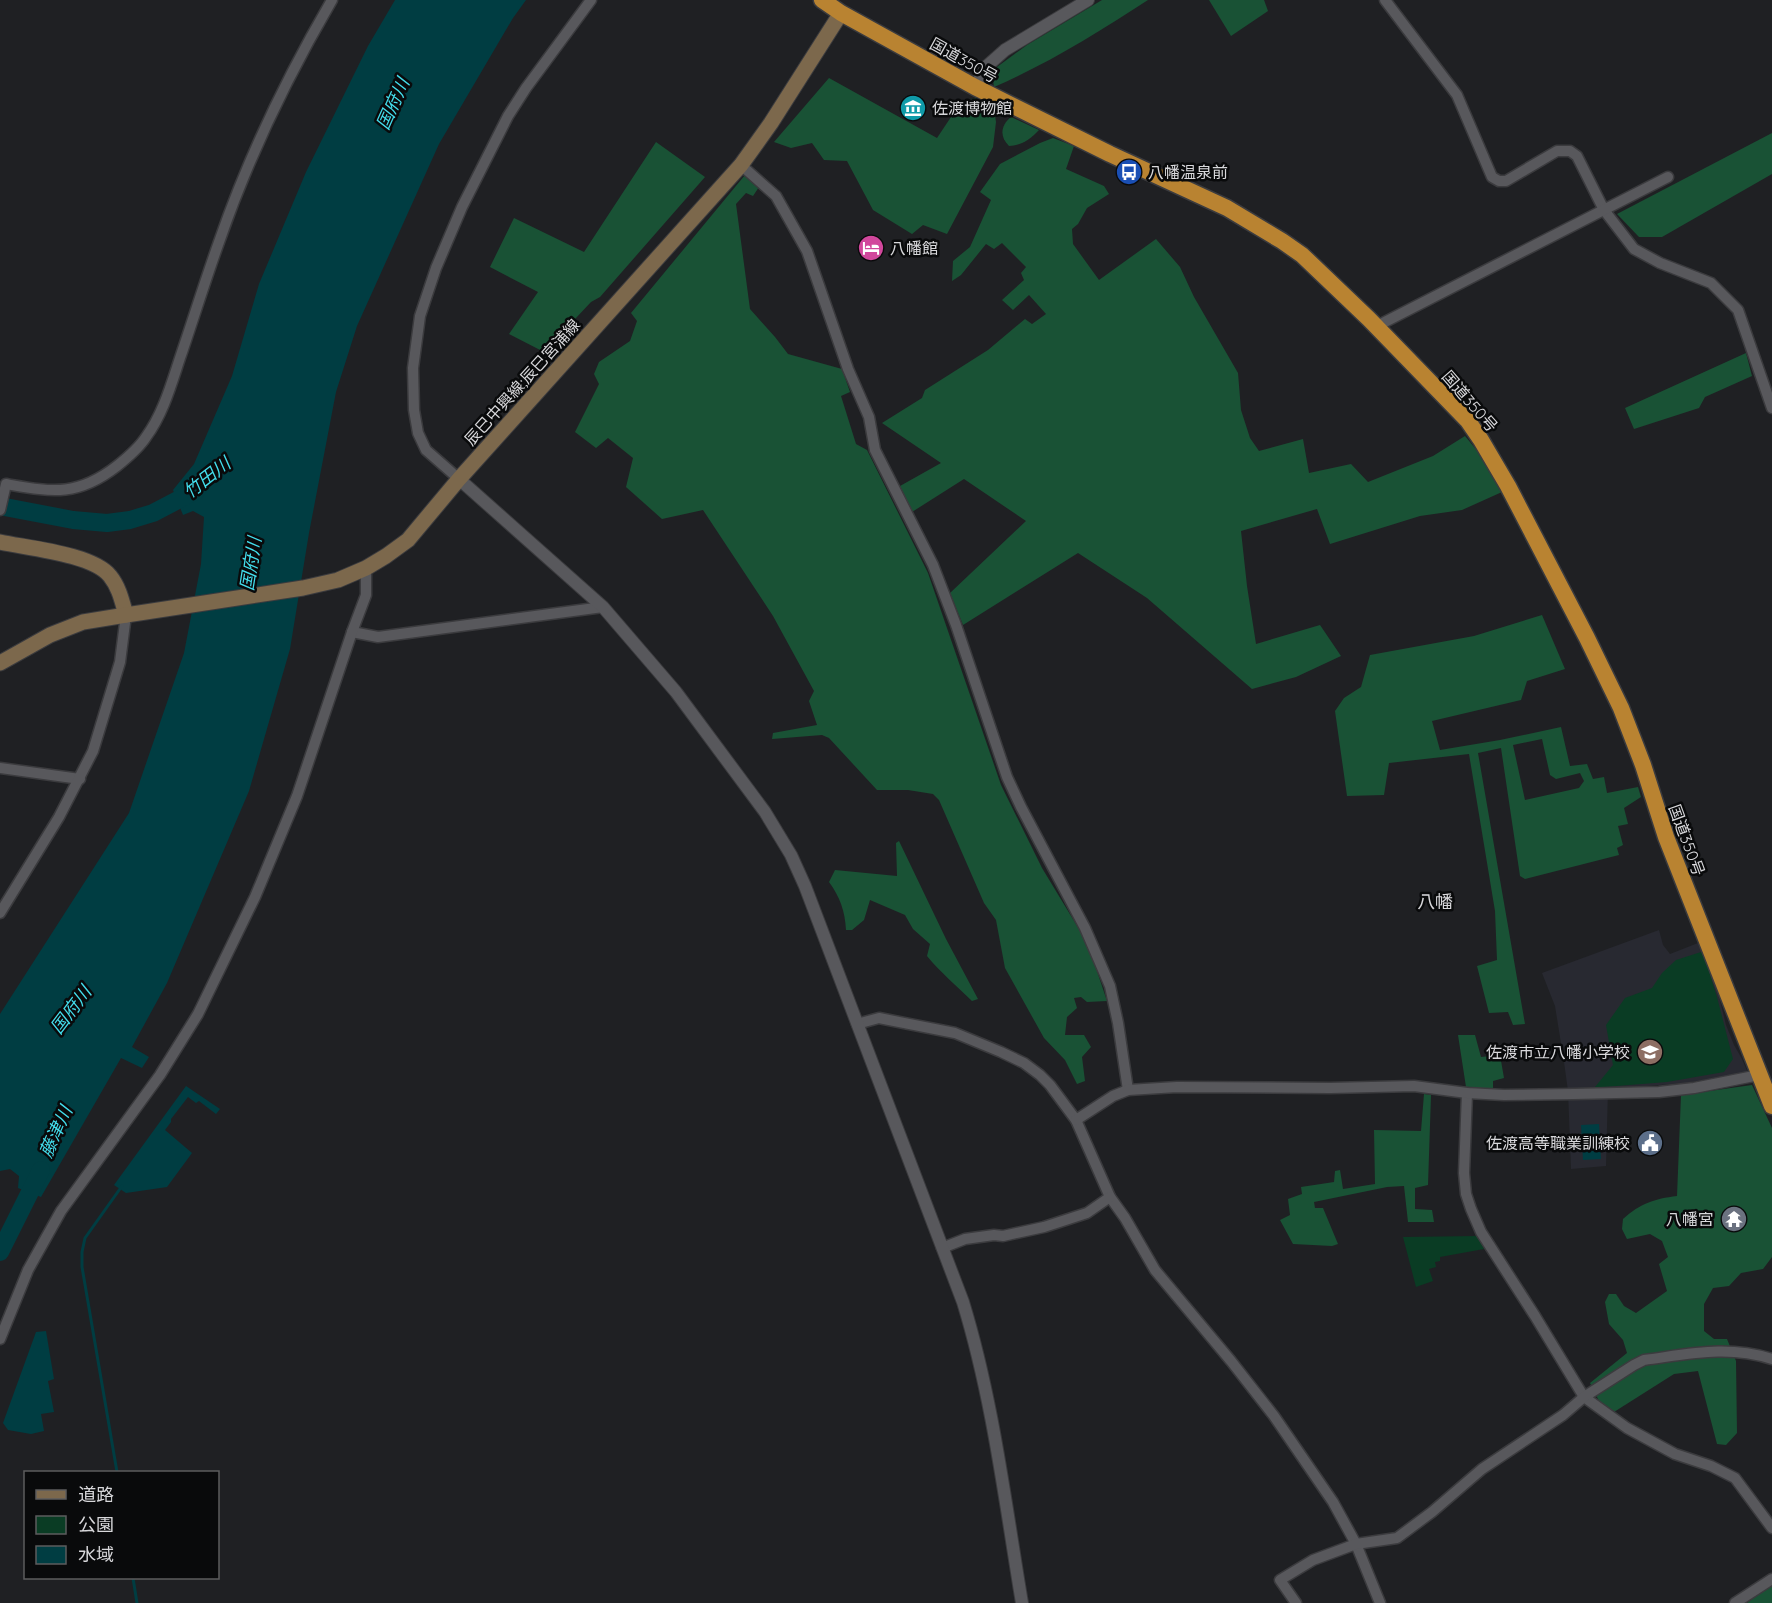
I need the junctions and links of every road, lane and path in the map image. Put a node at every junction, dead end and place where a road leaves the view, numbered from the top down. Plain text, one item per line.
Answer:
1 (332, 0) edge
2 (591, 0) edge
3 (822, 0) edge
4 (1088, 0) edge
5 (1385, 0) edge
6 (841, 13) junction
7 (975, 87) junction
8 (741, 165) junction
9 (1668, 177) dead end
10 (1604, 210) junction
11 (1377, 326) junction
12 (1772, 408) edge
13 (459, 480) junction
14 (0, 510) edge
15 (0, 542) edge
16 (361, 570) junction
17 (603, 607) junction
18 (126, 615) junction
19 (352, 632) junction
20 (0, 663) edge
21 (0, 768) edge
22 (80, 779) junction
23 (0, 913) edge
24 (857, 1024) junction
25 (1759, 1075) junction
26 (1128, 1090) junction
27 (1467, 1093) junction
28 (1772, 1106) edge
29 (1076, 1120) junction
30 (1110, 1197) junction
31 (942, 1248) junction
32 (0, 1339) edge
33 (1772, 1359) edge
34 (1584, 1397) junction
35 (1772, 1528) edge
36 (1356, 1544) junction
37 (1772, 1579) edge
38 (1022, 1603) edge
39 (1296, 1603) edge
40 (1380, 1603) edge
41 (1736, 1603) edge

1 - 14 street
2 - 13 street
3 - 6 highway, 国道350号
4 - 7 street
5 - 10 street
6 - 7 highway, 国道350号
6 - 8 main road, 辰巳中興線;辰巳宮浦線
7 - 11 highway, 国道350号
8 - 13 main road, 辰巳中興線;辰巳宮浦線
8 - 26 street
9 - 10 street
10 - 11 street
10 - 12 street
11 - 25 highway, 国道350号
13 - 16 main road, 辰巳中興線;辰巳宮浦線
13 - 17 street
15 - 18 main road
16 - 18 main road, 辰巳中興線;辰巳宮浦線
16 - 19 street
17 - 19 street
17 - 24 street
18 - 20 main road, 辰巳中興線;辰巳宮浦線
18 - 22 street
19 - 32 street
21 - 22 street
22 - 23 street
24 - 29 street
24 - 31 street
25 - 27 street
25 - 28 highway, 国道350号
26 - 27 street
26 - 29 street
27 - 34 street
29 - 30 street
30 - 31 street
30 - 36 street
31 - 38 street
33 - 34 street
34 - 35 street
34 - 36 street
36 - 39 street
36 - 40 street
37 - 41 street

